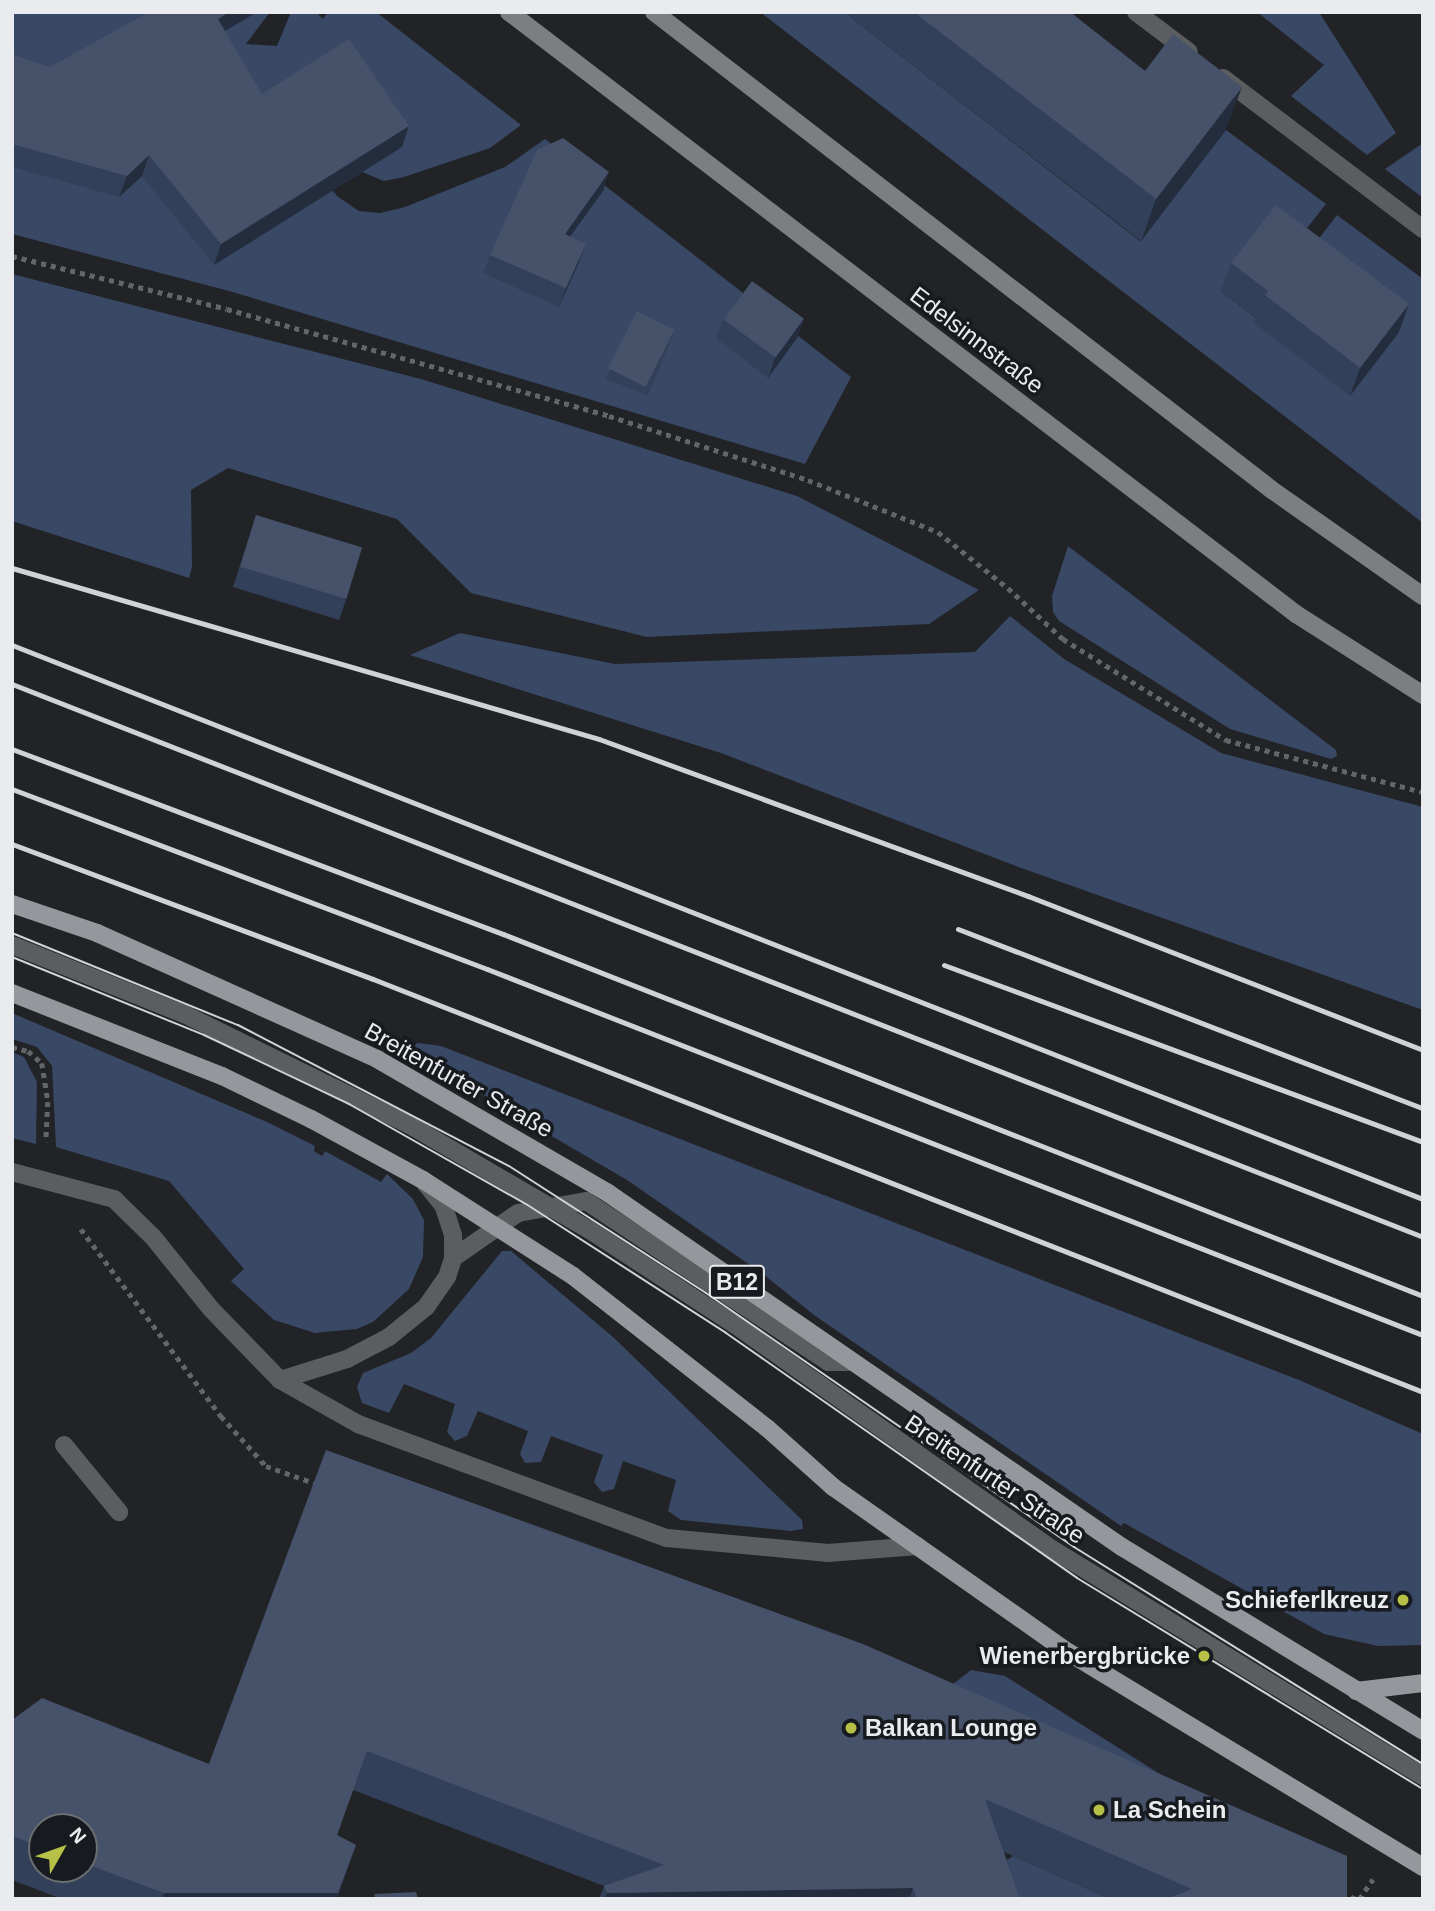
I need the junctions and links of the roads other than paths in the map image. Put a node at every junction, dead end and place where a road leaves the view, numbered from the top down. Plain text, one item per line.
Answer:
1 (509, 12) edge
2 (654, 12) edge
3 (1136, 12) edge
4 (1423, 229) edge
5 (1423, 596) edge
6 (1423, 695) edge
7 (12, 904) edge
8 (12, 945) edge
9 (12, 993) edge
10 (12, 1171) edge
11 (423, 1180) junction
12 (551, 1207) junction
13 (498, 1227) junction
14 (453, 1258) junction
15 (848, 1362) junction
16 (280, 1380) junction
17 (65, 1445) dead end
18 (119, 1511) dead end
19 (918, 1546) junction
20 (1423, 1684) edge
21 (1356, 1690) junction
22 (1423, 1731) edge
23 (1423, 1776) edge
24 (1423, 1867) edge

1 - 6 main road, Edelsinnstraße
2 - 5 main road
3 - 4 street
7 - 15 main road, Breitenfurter Straße / B12
8 - 12 street, Breitenfurter Straße
9 - 11 main road
10 - 16 street
11 - 13 main road
11 - 14 street
12 - 13 street, Breitenfurter Straße
12 - 15 street, Breitenfurter Straße
12 - 23 street, Breitenfurter Straße
13 - 14 street, Breitenfurter Straße
13 - 19 main road
14 - 16 street
15 - 21 main road, Breitenfurter Straße / B12
16 - 19 street
17 - 18 street
19 - 24 main road
20 - 21 main road
21 - 22 main road, Breitenfurter Straße / B12

